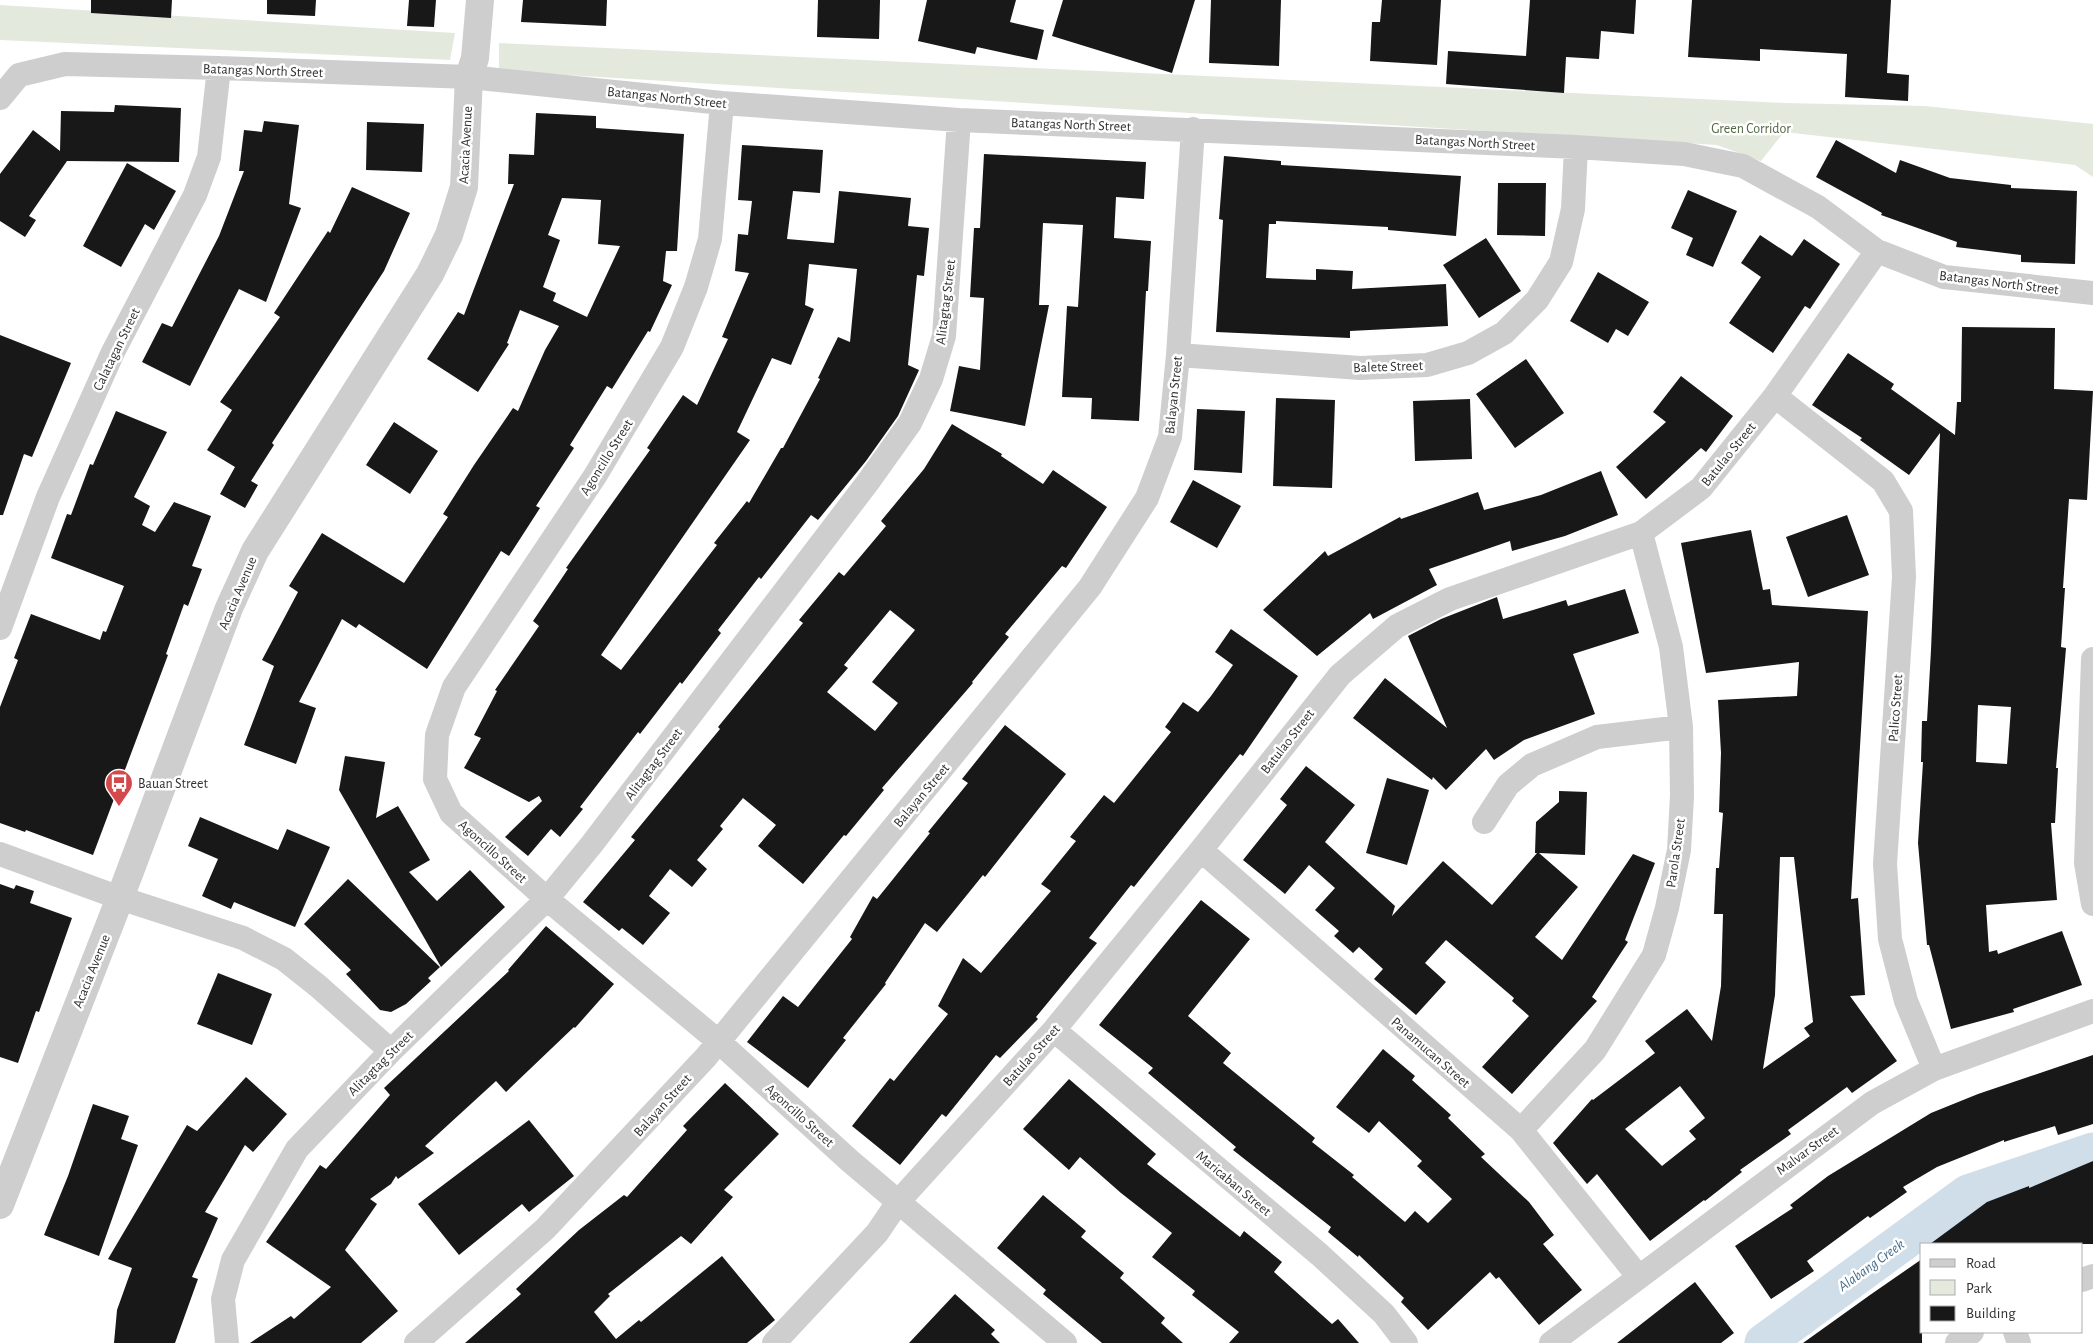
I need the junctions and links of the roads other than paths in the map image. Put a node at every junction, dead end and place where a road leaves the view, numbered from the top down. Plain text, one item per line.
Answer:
1 (480, 0) edge
2 (219, 68) junction
3 (469, 77) junction
4 (0, 98) edge
5 (722, 103) junction
6 (959, 120) junction
7 (1193, 129) junction
8 (1576, 147) junction
9 (1877, 251) junction
10 (2093, 293) edge
11 (1178, 354) junction
12 (1775, 396) junction
13 (1641, 533) junction
14 (0, 628) edge
15 (2093, 659) edge
16 (1681, 727) junction
17 (1484, 822) dead end
18 (1201, 850) junction
19 (0, 854) edge
20 (120, 898) junction
21 (547, 899) junction
22 (2093, 904) edge
23 (2093, 1011) edge
24 (1054, 1030) junction
25 (718, 1041) junction
26 (391, 1050) junction
27 (1934, 1070) junction
28 (1521, 1130) junction
29 (898, 1202) junction
30 (0, 1205) edge
31 (1638, 1276) junction
32 (1971, 1333) edge
33 (227, 1343) edge
34 (416, 1343) edge
35 (774, 1343) edge
36 (1065, 1343) edge
37 (1406, 1343) edge
38 (1551, 1343) edge
39 (1956, 1343) edge

1 - 3 street, Acacia Avenue
2 - 3 street, Batangas North Street
2 - 4 street, Batangas North Street
2 - 14 street, Calatagan Street
3 - 5 street, Batangas North Street
3 - 20 street, Acacia Avenue
5 - 6 street, Batangas North Street
5 - 21 street, Agoncillo Street
6 - 7 street, Batangas North Street
6 - 21 street, Alitagtag Street
7 - 8 street, Batangas North Street
7 - 11 street, Balayan Street
8 - 9 street, Batangas North Street
8 - 11 street, Balete Street
9 - 10 street, Batangas North Street
9 - 12 street, Batulao Street
11 - 25 street, Balayan Street
12 - 13 street, Batulao Street
12 - 27 street, Palico Street
13 - 16 street, Parola Street
13 - 18 street, Batulao Street
15 - 22 street
16 - 17 street
16 - 28 street, Parola Street
18 - 24 street, Batulao Street
18 - 28 street, Panamucan Street
19 - 20 street
20 - 26 street
20 - 30 street, Acacia Avenue
21 - 25 street, Agoncillo Street
21 - 26 street, Alitagtag Street
23 - 27 street, Malvar Street
24 - 29 street, Batulao Street
24 - 37 street, Maricaban Street
25 - 29 street, Agoncillo Street
25 - 34 street, Balayan Street
26 - 33 street, Alitagtag Street
27 - 31 street, Malvar Street
28 - 31 street, Panamucan Street
29 - 35 street, Batulao Street
29 - 36 street, Agoncillo Street
31 - 38 street, Malvar Street
32 - 39 street

